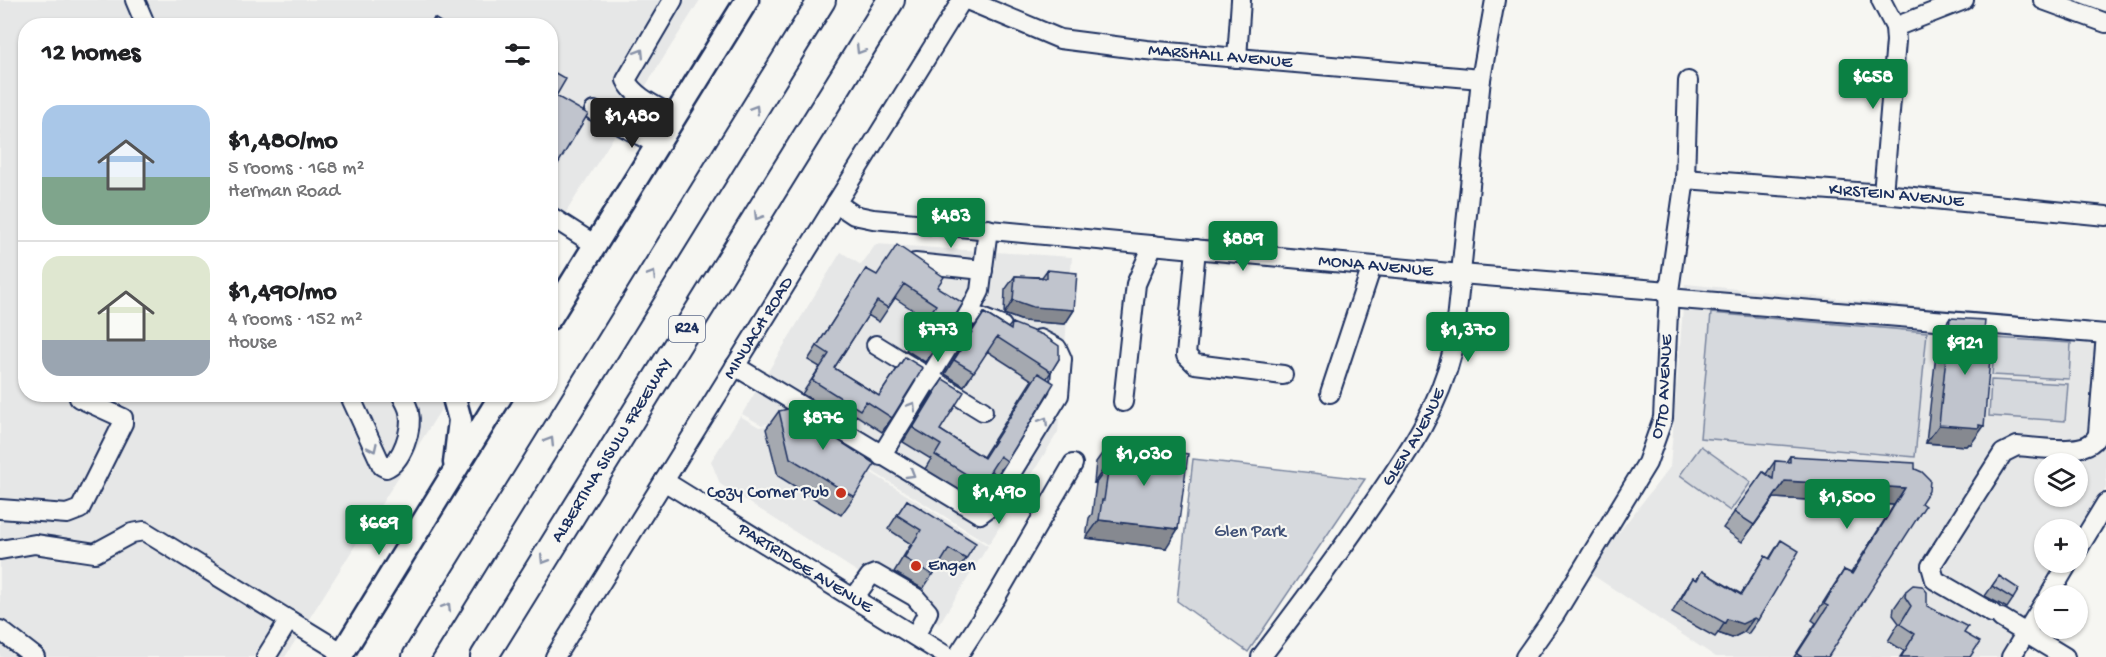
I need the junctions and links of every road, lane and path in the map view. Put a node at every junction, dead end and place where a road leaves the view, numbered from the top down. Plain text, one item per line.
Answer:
1 (135, 0) edge
2 (673, 0) edge
3 (747, 0) edge
4 (822, 0) edge
5 (891, 0) edge
6 (962, 0) edge
7 (967, 0) edge
8 (1240, 0) edge
9 (1495, 0) edge
10 (1881, 0) edge
11 (1964, 0) edge
12 (2043, 0) edge
13 (143, 18) edge
14 (2106, 23) edge
15 (1895, 27) junction
16 (1237, 58) junction
17 (1481, 79) junction
18 (1688, 81) dead end
19 (594, 111) dead end
20 (675, 117) junction
21 (658, 145) junction
22 (1684, 179) junction
23 (1883, 194) junction
24 (836, 203) junction
25 (2106, 216) edge
26 (558, 221) edge
27 (988, 230) junction
28 (1152, 245) junction
29 (597, 246) junction
30 (1196, 249) junction
31 (915, 263) edge
32 (1372, 266) junction
33 (983, 270) junction
34 (1461, 274) junction
35 (1669, 294) junction
36 (558, 306) edge
37 (969, 313) junction
38 (2106, 334) edge
39 (876, 345) dead end
40 (735, 366) junction
41 (1282, 375) dead end
42 (929, 379) junction
43 (1330, 393) dead end
44 (88, 402) edge
45 (353, 402) edge
46 (405, 402) edge
47 (455, 402) edge
48 (496, 402) edge
49 (1123, 402) dead end
50 (982, 411) dead end
51 (881, 456) junction
52 (1073, 464) dead end
53 (453, 476) junction
54 (664, 481) junction
55 (2106, 503) edge
56 (0, 509) edge
57 (2088, 533) edge
58 (0, 550) edge
59 (854, 598) junction
60 (289, 620) junction
61 (2034, 620) edge
62 (0, 630) edge
63 (2026, 634) junction
64 (915, 636) junction
65 (342, 655) edge
66 (35, 657) edge
67 (266, 657) edge
68 (417, 657) edge
69 (484, 657) edge
70 (555, 657) edge
71 (948, 657) edge
72 (957, 657) edge
73 (1261, 657) edge
74 (1525, 657) edge
75 (2011, 657) edge
76 (2065, 657) edge

1 - 13 street
20 -> 2 street
3 - 20 main road
68 -> 4 highway
5 -> 69 highway, ALBERTINA SISULU FREEWAY / R24
6 - 24 street, MINUACH ROAD
7 - 16 street, MARSHALL AVENUE
8 - 16 street
9 - 17 street, GLEN AVENUE
10 - 15 street
11 - 15 street
12 - 14 street
15 - 23 street
16 - 17 street, MARSHALL AVENUE
17 - 34 street, GLEN AVENUE
18 - 22 street, OTTO AVENUE
19 - 21 street
20 - 21 main road
21 - 29 main road
22 - 23 street, KIRSTEIN AVENUE
22 - 35 street, OTTO AVENUE
23 - 25 street, KIRSTEIN AVENUE
24 - 27 street, MONA AVENUE
24 - 40 street, MINUACH ROAD
26 - 29 street
27 - 28 street, MONA AVENUE
27 - 33 street
28 - 30 street, MONA AVENUE
28 - 49 street
29 - 36 main road
30 - 32 street, MONA AVENUE
30 - 41 street
31 - 33 street
32 - 34 street, MONA AVENUE
32 - 43 street
33 - 37 street
34 - 35 street, MONA AVENUE
34 - 73 street, GLEN AVENUE
35 - 38 street, MONA AVENUE
35 - 74 street, OTTO AVENUE
37 - 42 street
51 -> 37 street
38 - 63 street
39 - 42 street
40 - 51 street
40 - 54 street, MINUACH ROAD
42 - 50 street
51 -> 42 street
44 - 56 street
45 -> 46 street
47 - 53 main road
48 - 53 main road
52 - 72 street
53 - 65 main road
54 - 59 street, PARTRIDGE AVENUE
54 - 70 street, MINUACH ROAD
55 - 57 street
58 - 60 street
59 - 64 street, PARTRIDGE AVENUE
59 - 64 street
60 - 65 street
60 - 67 street
61 - 63 street
62 - 66 street
63 - 75 street
63 - 76 street
64 - 71 street, PARTRIDGE AVENUE

